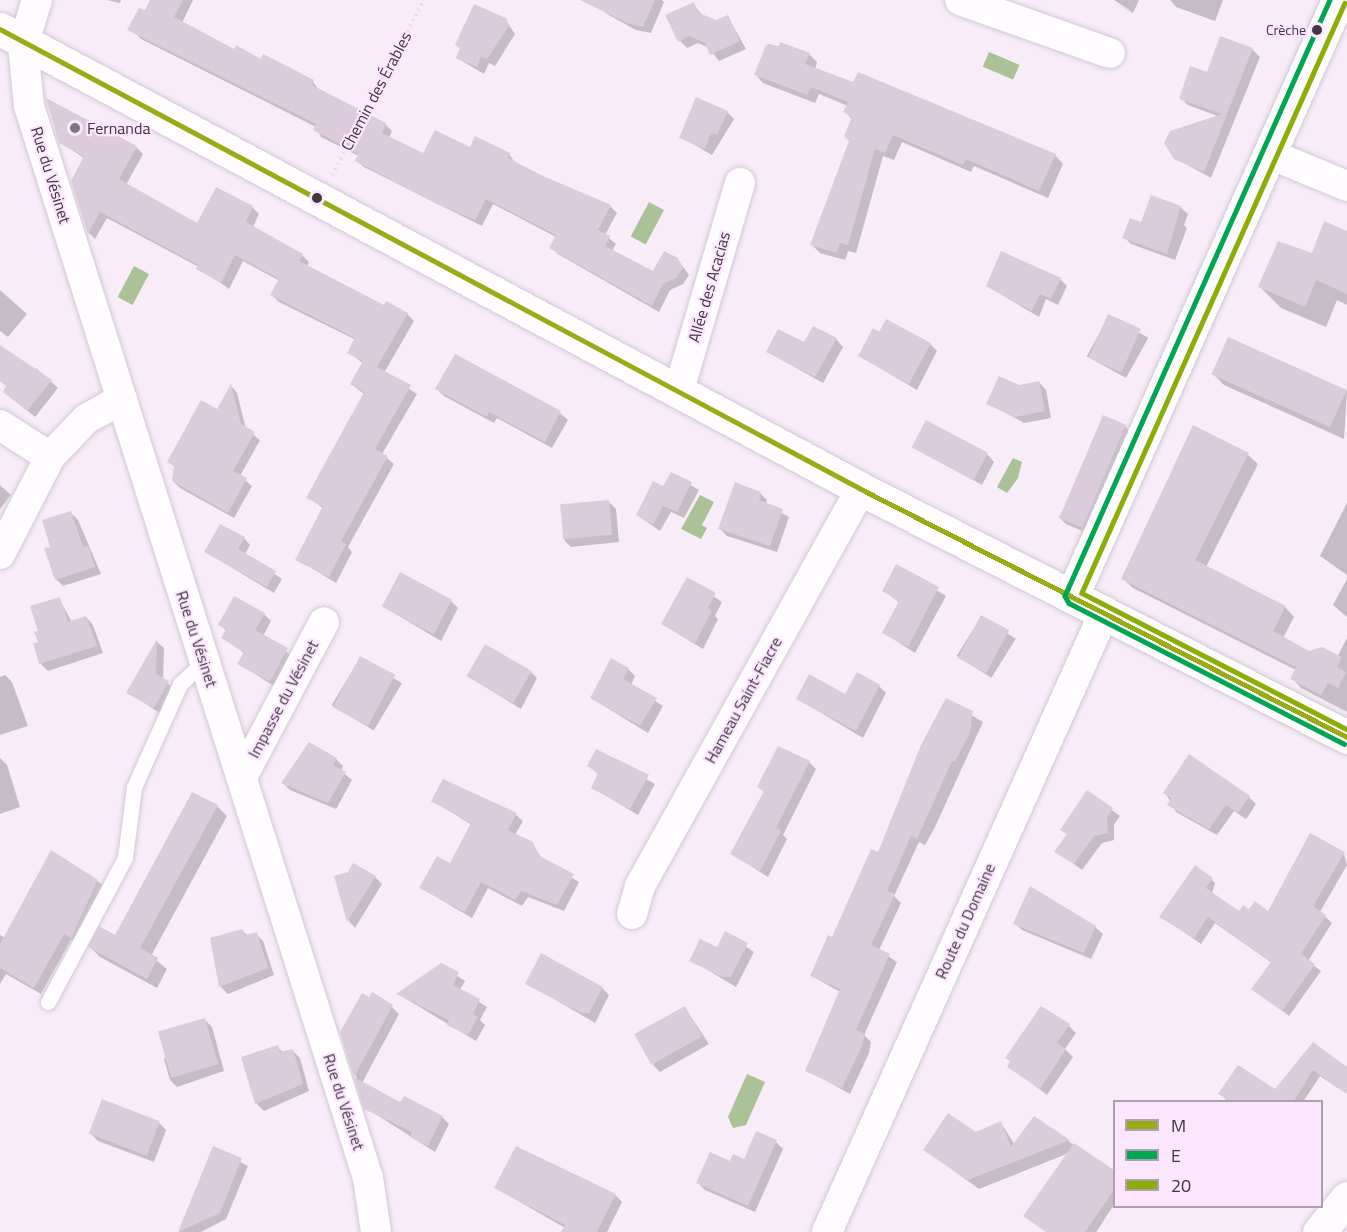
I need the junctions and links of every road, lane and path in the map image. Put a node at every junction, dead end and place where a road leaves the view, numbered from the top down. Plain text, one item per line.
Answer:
1 (37, 0) edge
2 (424, 0) edge
3 (960, 0) edge
4 (1338, 0) edge
5 (12, 37) edge
6 (1110, 53) dead end
7 (1272, 155) junction
8 (329, 181) dead end
9 (740, 183) dead end
10 (1347, 186) edge
11 (679, 390) junction
12 (122, 399) junction
13 (0, 425) edge
14 (50, 457) junction
15 (861, 489) junction
16 (0, 554) edge
17 (1072, 596) junction
18 (1105, 611) junction
19 (324, 622) dead end
20 (207, 669) junction
21 (1347, 737) edge
22 (242, 777) junction
23 (632, 914) dead end
24 (48, 1002) dead end
25 (1347, 1198) edge
26 (376, 1232) edge
27 (827, 1232) edge
28 (1319, 1232) edge

1 - 5 street
2 - 8 path, Chemin des Érables
3 - 6 street
4 - 7 main road
5 - 11 main road
5 - 12 street, Rue du Vésinet
7 - 10 street
7 - 17 main road
9 - 11 street, Allée des Acacias
11 - 15 main road
12 - 14 street
12 - 20 street, Rue du Vésinet
13 - 14 street
14 - 16 street
15 - 17 main road
15 - 23 street, Hameau Saint-Fiacre
17 - 18 main road
18 - 21 main road
18 - 27 street, Route du Domaine
19 - 22 street, Impasse du Vésinet
20 - 22 street, Rue du Vésinet
20 - 24 lane
22 - 26 street, Rue du Vésinet
25 - 28 main road

